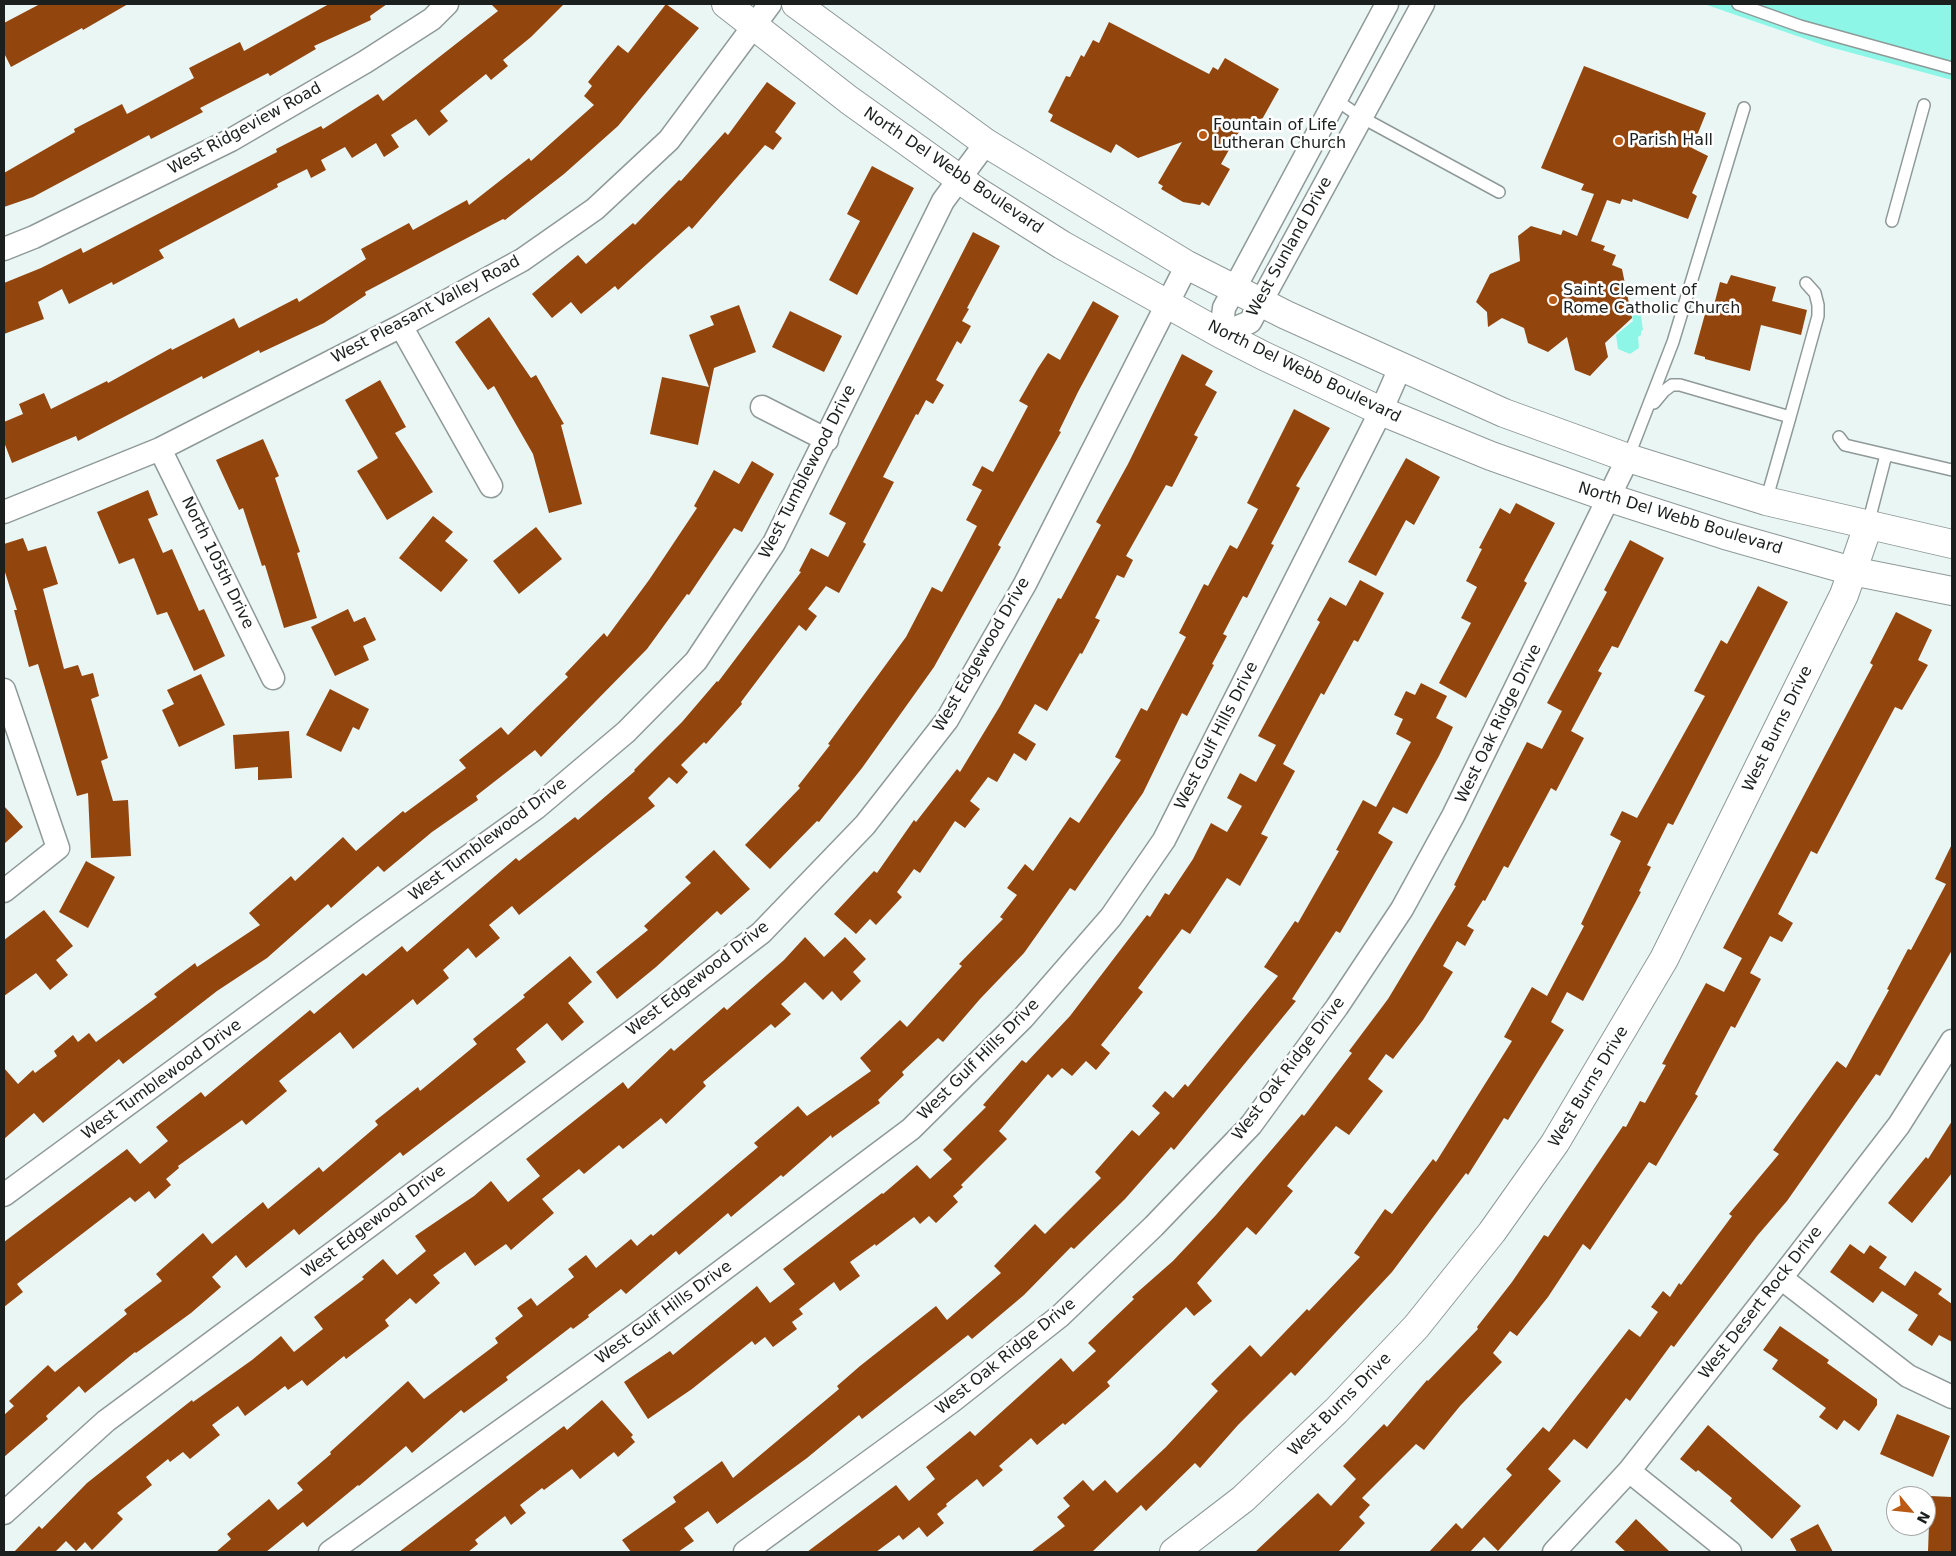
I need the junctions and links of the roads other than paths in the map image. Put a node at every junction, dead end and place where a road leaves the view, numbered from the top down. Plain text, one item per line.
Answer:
1 (447, 4) edge
2 (726, 4) edge
3 (770, 4) edge
4 (796, 4) edge
5 (1387, 4) edge
6 (1423, 4) edge
7 (1738, 4) edge
8 (753, 26) junction
9 (1952, 68) edge
10 (1336, 100) junction
11 (1924, 105) dead end
12 (1744, 108) dead end
13 (1361, 117) junction
14 (986, 143) junction
15 (961, 180) junction
16 (1499, 192) dead end
17 (1892, 221) dead end
18 (4, 249) edge
19 (1187, 265) junction
20 (1806, 283) dead end
21 (1235, 289) junction
22 (1166, 302) junction
23 (1261, 302) junction
24 (401, 326) junction
25 (1221, 334) junction
26 (1400, 368) junction
27 (762, 407) dead end
28 (1648, 410) junction
29 (1381, 411) junction
30 (1790, 417) junction
31 (1839, 437) dead end
32 (827, 440) junction
33 (160, 449) junction
34 (1886, 455) junction
35 (1628, 458) junction
36 (1952, 470) edge
37 (491, 486) dead end
38 (1610, 498) junction
39 (1766, 501) junction
40 (4, 512) edge
41 (1868, 526) junction
42 (1952, 544) edge
43 (1852, 571) junction
44 (1952, 591) edge
45 (274, 678) dead end
46 (4, 690) edge
47 (4, 891) edge
48 (1952, 1041) edge
49 (4, 1195) edge
50 (1781, 1278) junction
51 (1952, 1397) edge
52 (1629, 1471) junction
53 (4, 1513) edge
54 (330, 1552) edge
55 (745, 1552) edge
56 (1174, 1552) edge
57 (1554, 1552) edge
58 (1730, 1552) edge

1 - 18 street, West Ridgeview Road
2 - 8 street, North Del Webb Boulevard
3 - 8 street, West Pleasant Valley Road
4 - 14 street
5 - 10 street, West Sunland Drive
6 - 13 street, West Sunland Drive
7 - 9 lane
8 - 15 street, North Del Webb Boulevard
8 - 24 street, West Pleasant Valley Road
10 - 13 lane
10 - 21 street, West Sunland Drive
11 - 17 lane
12 - 28 lane
13 - 16 lane
13 - 23 street, West Sunland Drive
14 - 15 street, West Tumblewood Drive
14 - 19 street
15 - 22 street, North Del Webb Boulevard
15 - 32 street, West Tumblewood Drive
19 - 21 street
19 - 22 street, West Edgewood Drive
20 - 30 lane
21 - 23 street
21 - 25 street, West Sunland Drive
22 - 25 street, North Del Webb Boulevard
22 - 53 street, West Edgewood Drive
23 - 25 street, West Sunland Drive
23 - 26 street
24 - 33 street, West Pleasant Valley Road
24 - 37 street
25 - 29 street, North Del Webb Boulevard
26 - 29 street, West Gulf Hills Drive
26 - 35 street
27 - 32 street
28 - 30 lane
28 - 35 lane
29 - 38 street, North Del Webb Boulevard
29 - 54 street, West Gulf Hills Drive
30 - 39 lane
31 - 34 lane
32 - 49 street, West Tumblewood Drive
33 - 40 street, West Pleasant Valley Road
33 - 45 street, North 105th Drive
34 - 36 lane
34 - 41 lane
35 - 38 street, West Oak Ridge Drive
35 - 39 street
38 - 43 street, North Del Webb Boulevard
38 - 55 street, West Oak Ridge Drive
39 - 41 street
41 - 42 street
41 - 43 street, West Burns Drive
43 - 44 street, North Del Webb Boulevard
43 - 56 street, West Burns Drive
46 - 47 street
48 - 50 street, West Desert Rock Drive
50 - 51 street
50 - 52 street, West Desert Rock Drive
52 - 57 street, West Desert Rock Drive
52 - 58 street

